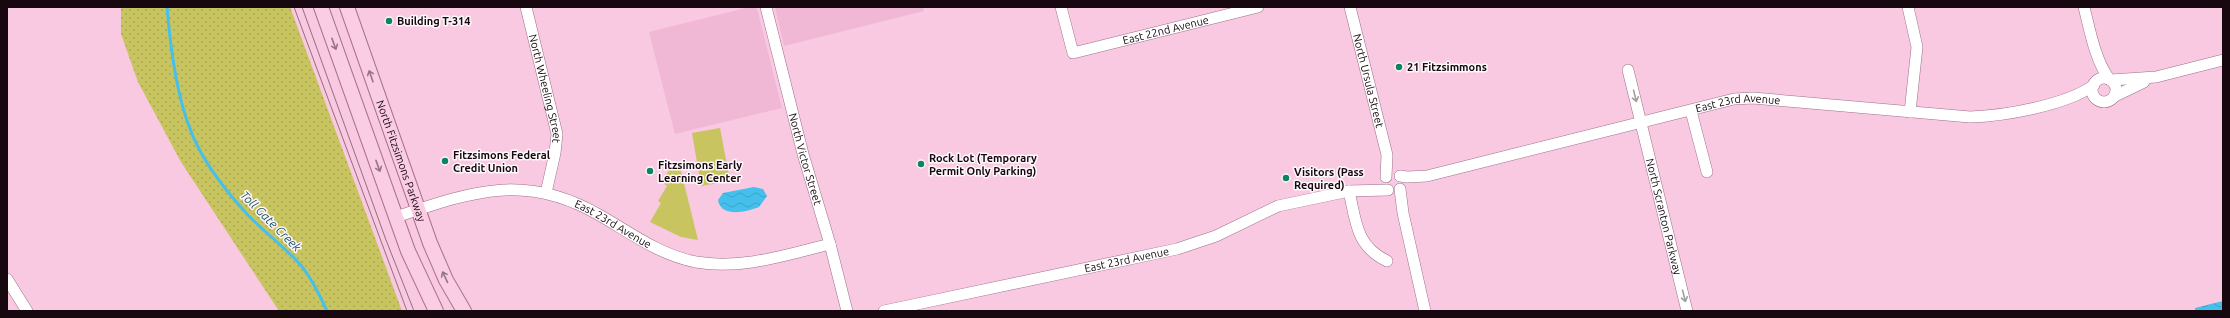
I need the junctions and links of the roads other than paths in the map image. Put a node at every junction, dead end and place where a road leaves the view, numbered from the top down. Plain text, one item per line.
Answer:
1 (321, 7) edge
2 (347, 7) edge
3 (526, 7) edge
4 (766, 7) edge
5 (1061, 7) edge
6 (1258, 7) edge
7 (1350, 7) edge
8 (1908, 7) edge
9 (2084, 7) edge
10 (2092, 38) junction
11 (2223, 60) edge
12 (1628, 70) dead end
13 (2156, 76) junction
14 (2110, 80) junction
15 (2094, 84) junction
16 (2115, 96) junction
17 (2095, 98) junction
18 (2055, 102) junction
19 (1690, 111) junction
20 (1910, 112) junction
21 (1641, 122) junction
22 (1387, 155) junction
23 (1707, 172) dead end
24 (1399, 175) junction
25 (1427, 176) junction
26 (1385, 178) junction
27 (1363, 190) junction
28 (1395, 190) junction
29 (1349, 191) junction
30 (546, 193) junction
31 (418, 210) junction
32 (396, 217) junction
33 (830, 244) junction
34 (1387, 261) dead end
35 (7, 279) edge
36 (28, 311) edge
37 (436, 311) edge
38 (464, 311) edge
39 (847, 311) edge
40 (884, 311) edge
41 (1425, 311) edge
42 (1687, 311) edge

1 -> 32 main road, North Fitzsimons Parkway
31 -> 2 main road, North Fitzsimons Parkway
3 - 30 street, North Wheeling Street
4 - 33 street, North Victor Street
5 - 6 street, East 22nd Avenue
7 - 22 street, North Ursula Street
8 - 20 street
9 - 10 street
10 - 14 street
10 - 15 street
11 - 13 street
12 -> 21 street, North Scranton Parkway
13 - 14 street
13 - 16 street
14 - 15 street
14 - 16 street
15 - 17 street
15 - 18 street, East 23rd Avenue
16 - 17 street
17 - 18 street, East 23rd Avenue
18 - 20 street, East 23rd Avenue
19 - 20 street, East 23rd Avenue
19 - 21 street, East 23rd Avenue
19 - 23 street
21 - 25 street, East 23rd Avenue
21 -> 42 street, North Scranton Parkway
22 - 24 street, North Ursula Street
22 - 26 street, North Ursula Street
24 - 25 street, East 23rd Avenue
24 - 26 street
24 - 28 street
25 - 28 street, East 23rd Avenue
26 - 27 street, East 23rd Avenue
26 - 28 street
27 - 28 street, East 23rd Avenue
27 - 29 street, East 23rd Avenue
28 - 41 street
29 - 34 street
29 - 40 street, East 23rd Avenue
30 - 31 street, East 23rd Avenue
30 - 33 street, East 23rd Avenue
31 - 32 street, East 23rd Avenue
38 -> 31 main road, North Fitzsimons Parkway
32 - 37 main road, North Fitzsimons Parkway
33 - 39 street, North Victor Street
35 - 36 street

